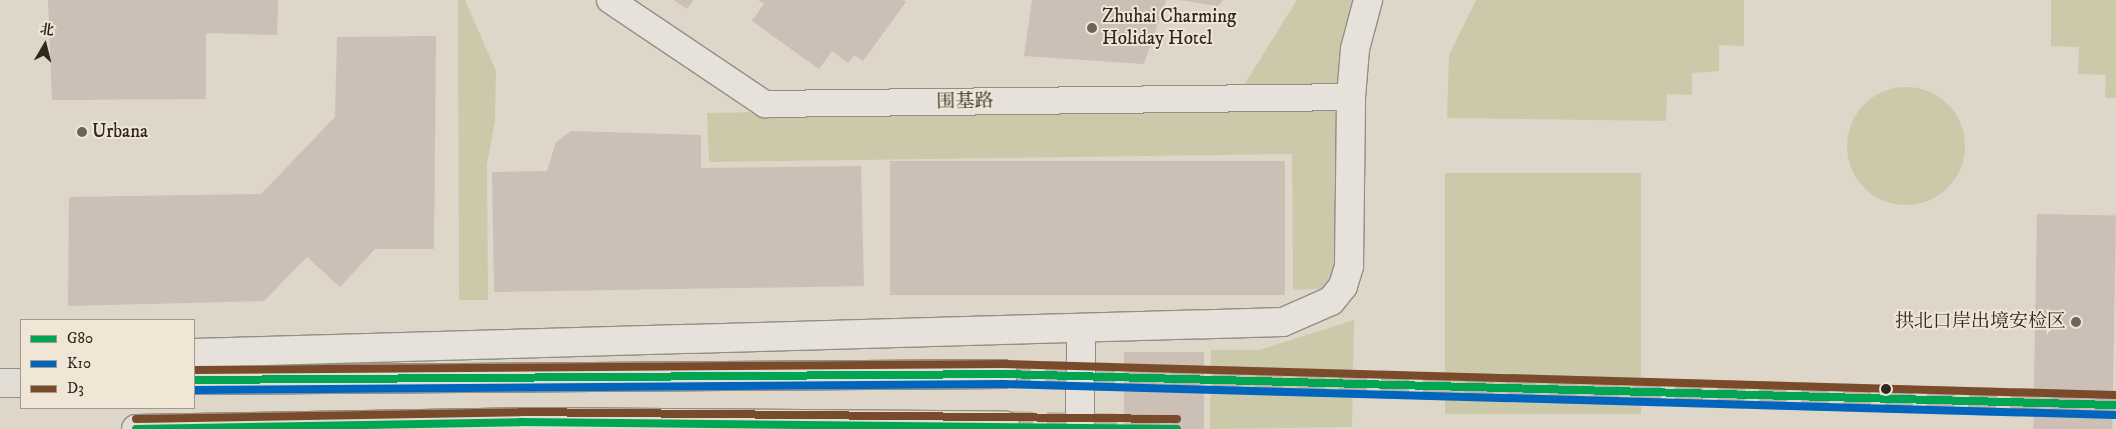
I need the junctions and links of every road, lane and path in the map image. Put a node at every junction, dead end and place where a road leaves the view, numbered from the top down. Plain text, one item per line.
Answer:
1 (610, 0) edge
2 (1368, 0) edge
3 (1351, 97) junction
4 (1081, 330) junction
5 (195, 353) edge
6 (1003, 374) tunnel mouth
7 (195, 380) edge
8 (20, 381) edge
9 (0, 383) edge
10 (1005, 425) dead end
11 (136, 429) edge
12 (1080, 429) edge

1 - 3 street, 围基路
2 - 3 street
3 - 4 street
4 - 5 street
4 - 12 street
6 - 7 main road
8 - 9 main road
10 - 11 main road

